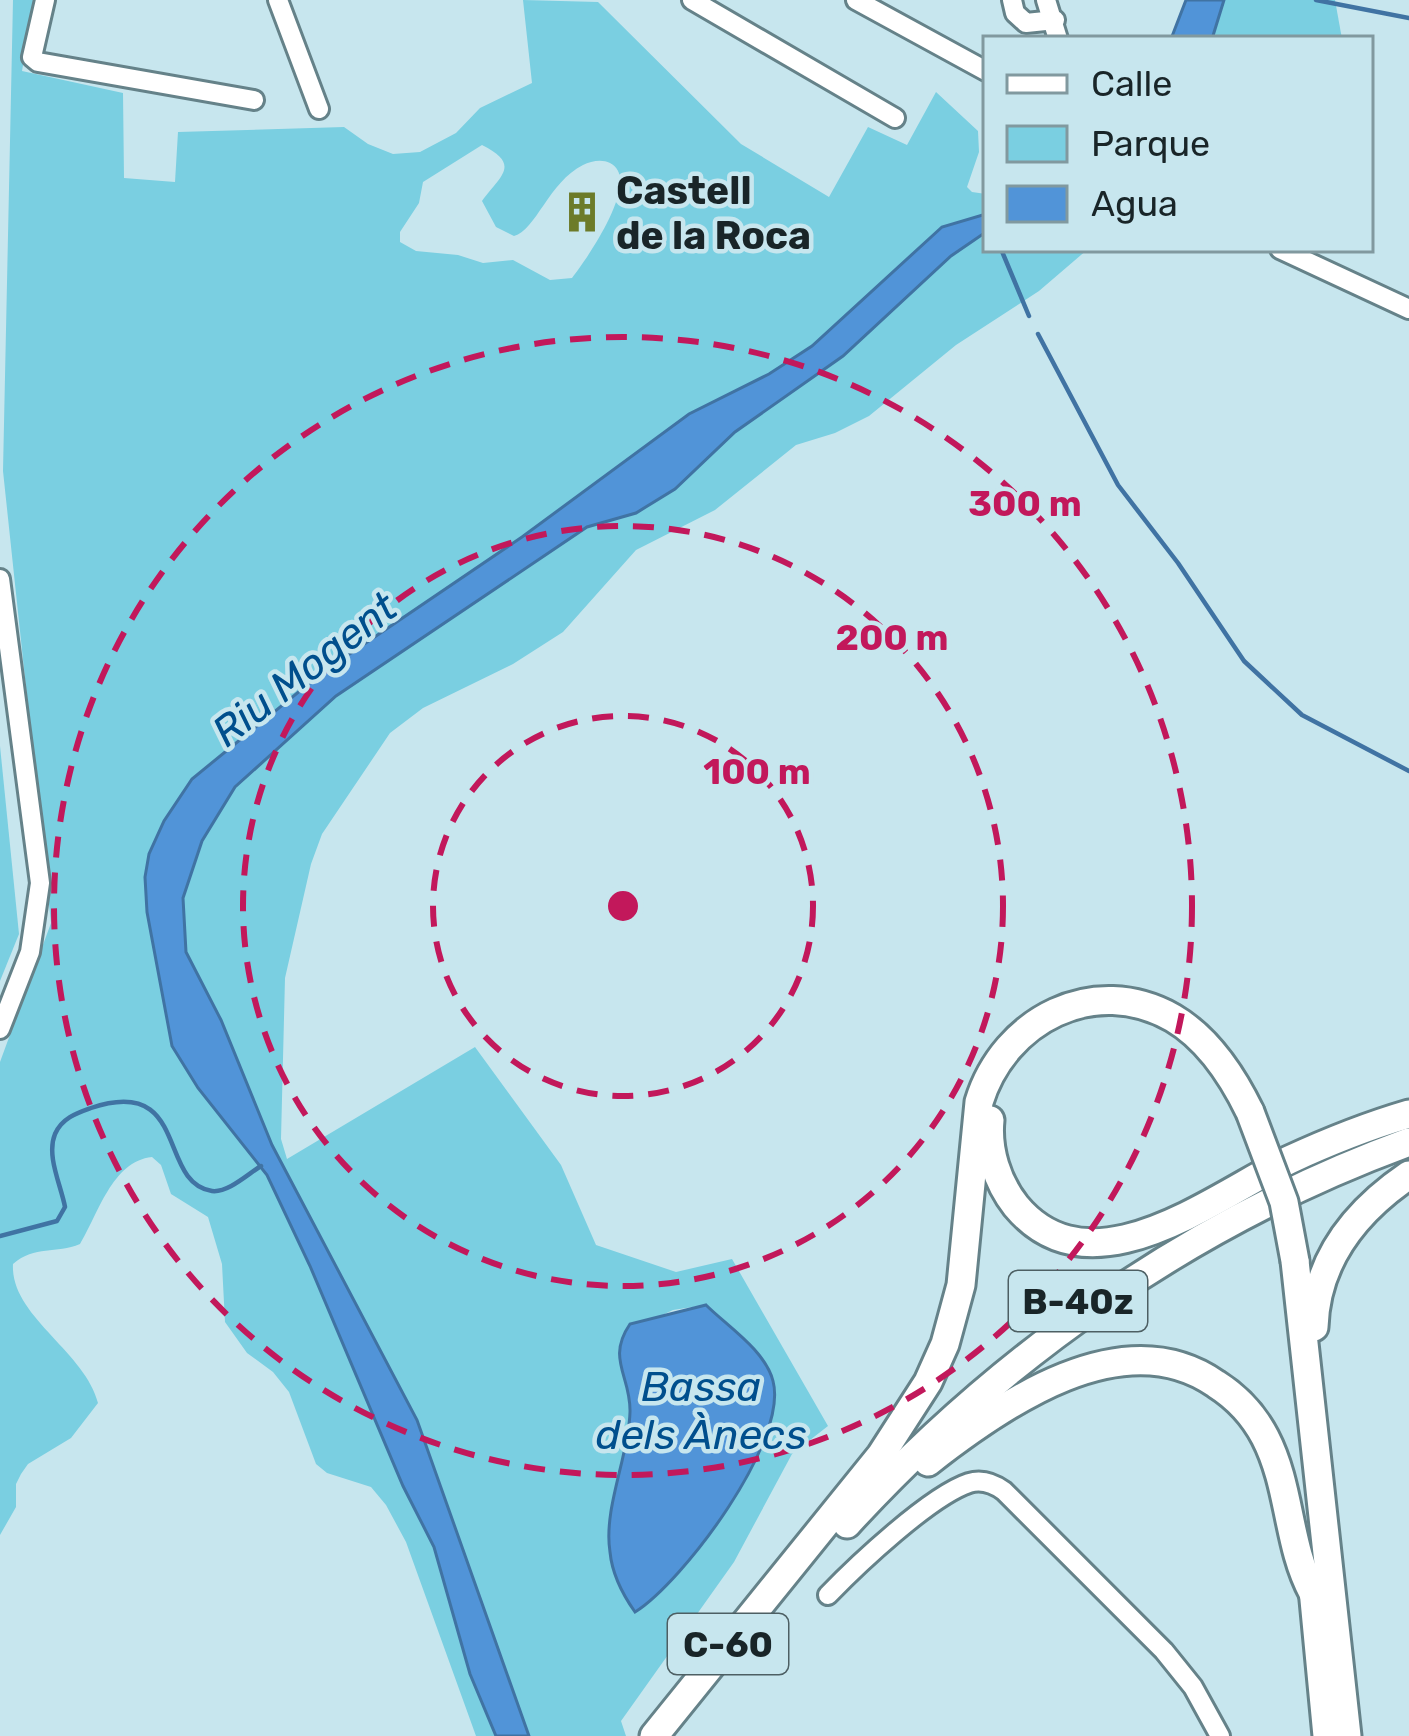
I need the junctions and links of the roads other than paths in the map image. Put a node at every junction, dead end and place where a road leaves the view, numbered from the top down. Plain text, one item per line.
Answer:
1 (45, 0) edge
2 (278, 0) edge
3 (692, 0) edge
4 (856, 0) edge
5 (1012, 0) edge
6 (1046, 0) edge
7 (1056, 29) edge
8 (983, 69) edge
9 (254, 100) dead end
10 (320, 109) dead end
11 (895, 118) dead end
12 (1286, 252) edge
13 (1409, 309) edge
14 (0, 579) edge
15 (0, 1029) edge
16 (1409, 1114) edge
17 (1245, 1116) junction
18 (1409, 1128) edge
19 (1409, 1142) edge
20 (1409, 1175) edge
21 (1288, 1262) junction
22 (1312, 1397) junction
23 (808, 1559) junction
24 (1313, 1593) junction
25 (828, 1595) dead end
26 (654, 1736) edge
27 (673, 1736) edge
28 (1220, 1736) edge
29 (1327, 1736) edge
30 (1347, 1736) edge

1 - 9 street
2 - 10 street
3 - 11 street
4 - 8 street
5 - 7 street
6 - 7 street
12 - 13 street
14 - 15 street
16 - 17 highway
17 - 21 highway
17 - 23 highway
18 - 23 highway, B-40z
19 - 23 highway, B-40z
20 - 22 highway
21 - 22 highway
21 - 24 highway
22 - 30 highway
23 - 24 highway
23 - 26 highway, C-60
23 - 27 highway, C-60
24 - 29 highway
25 - 28 street

